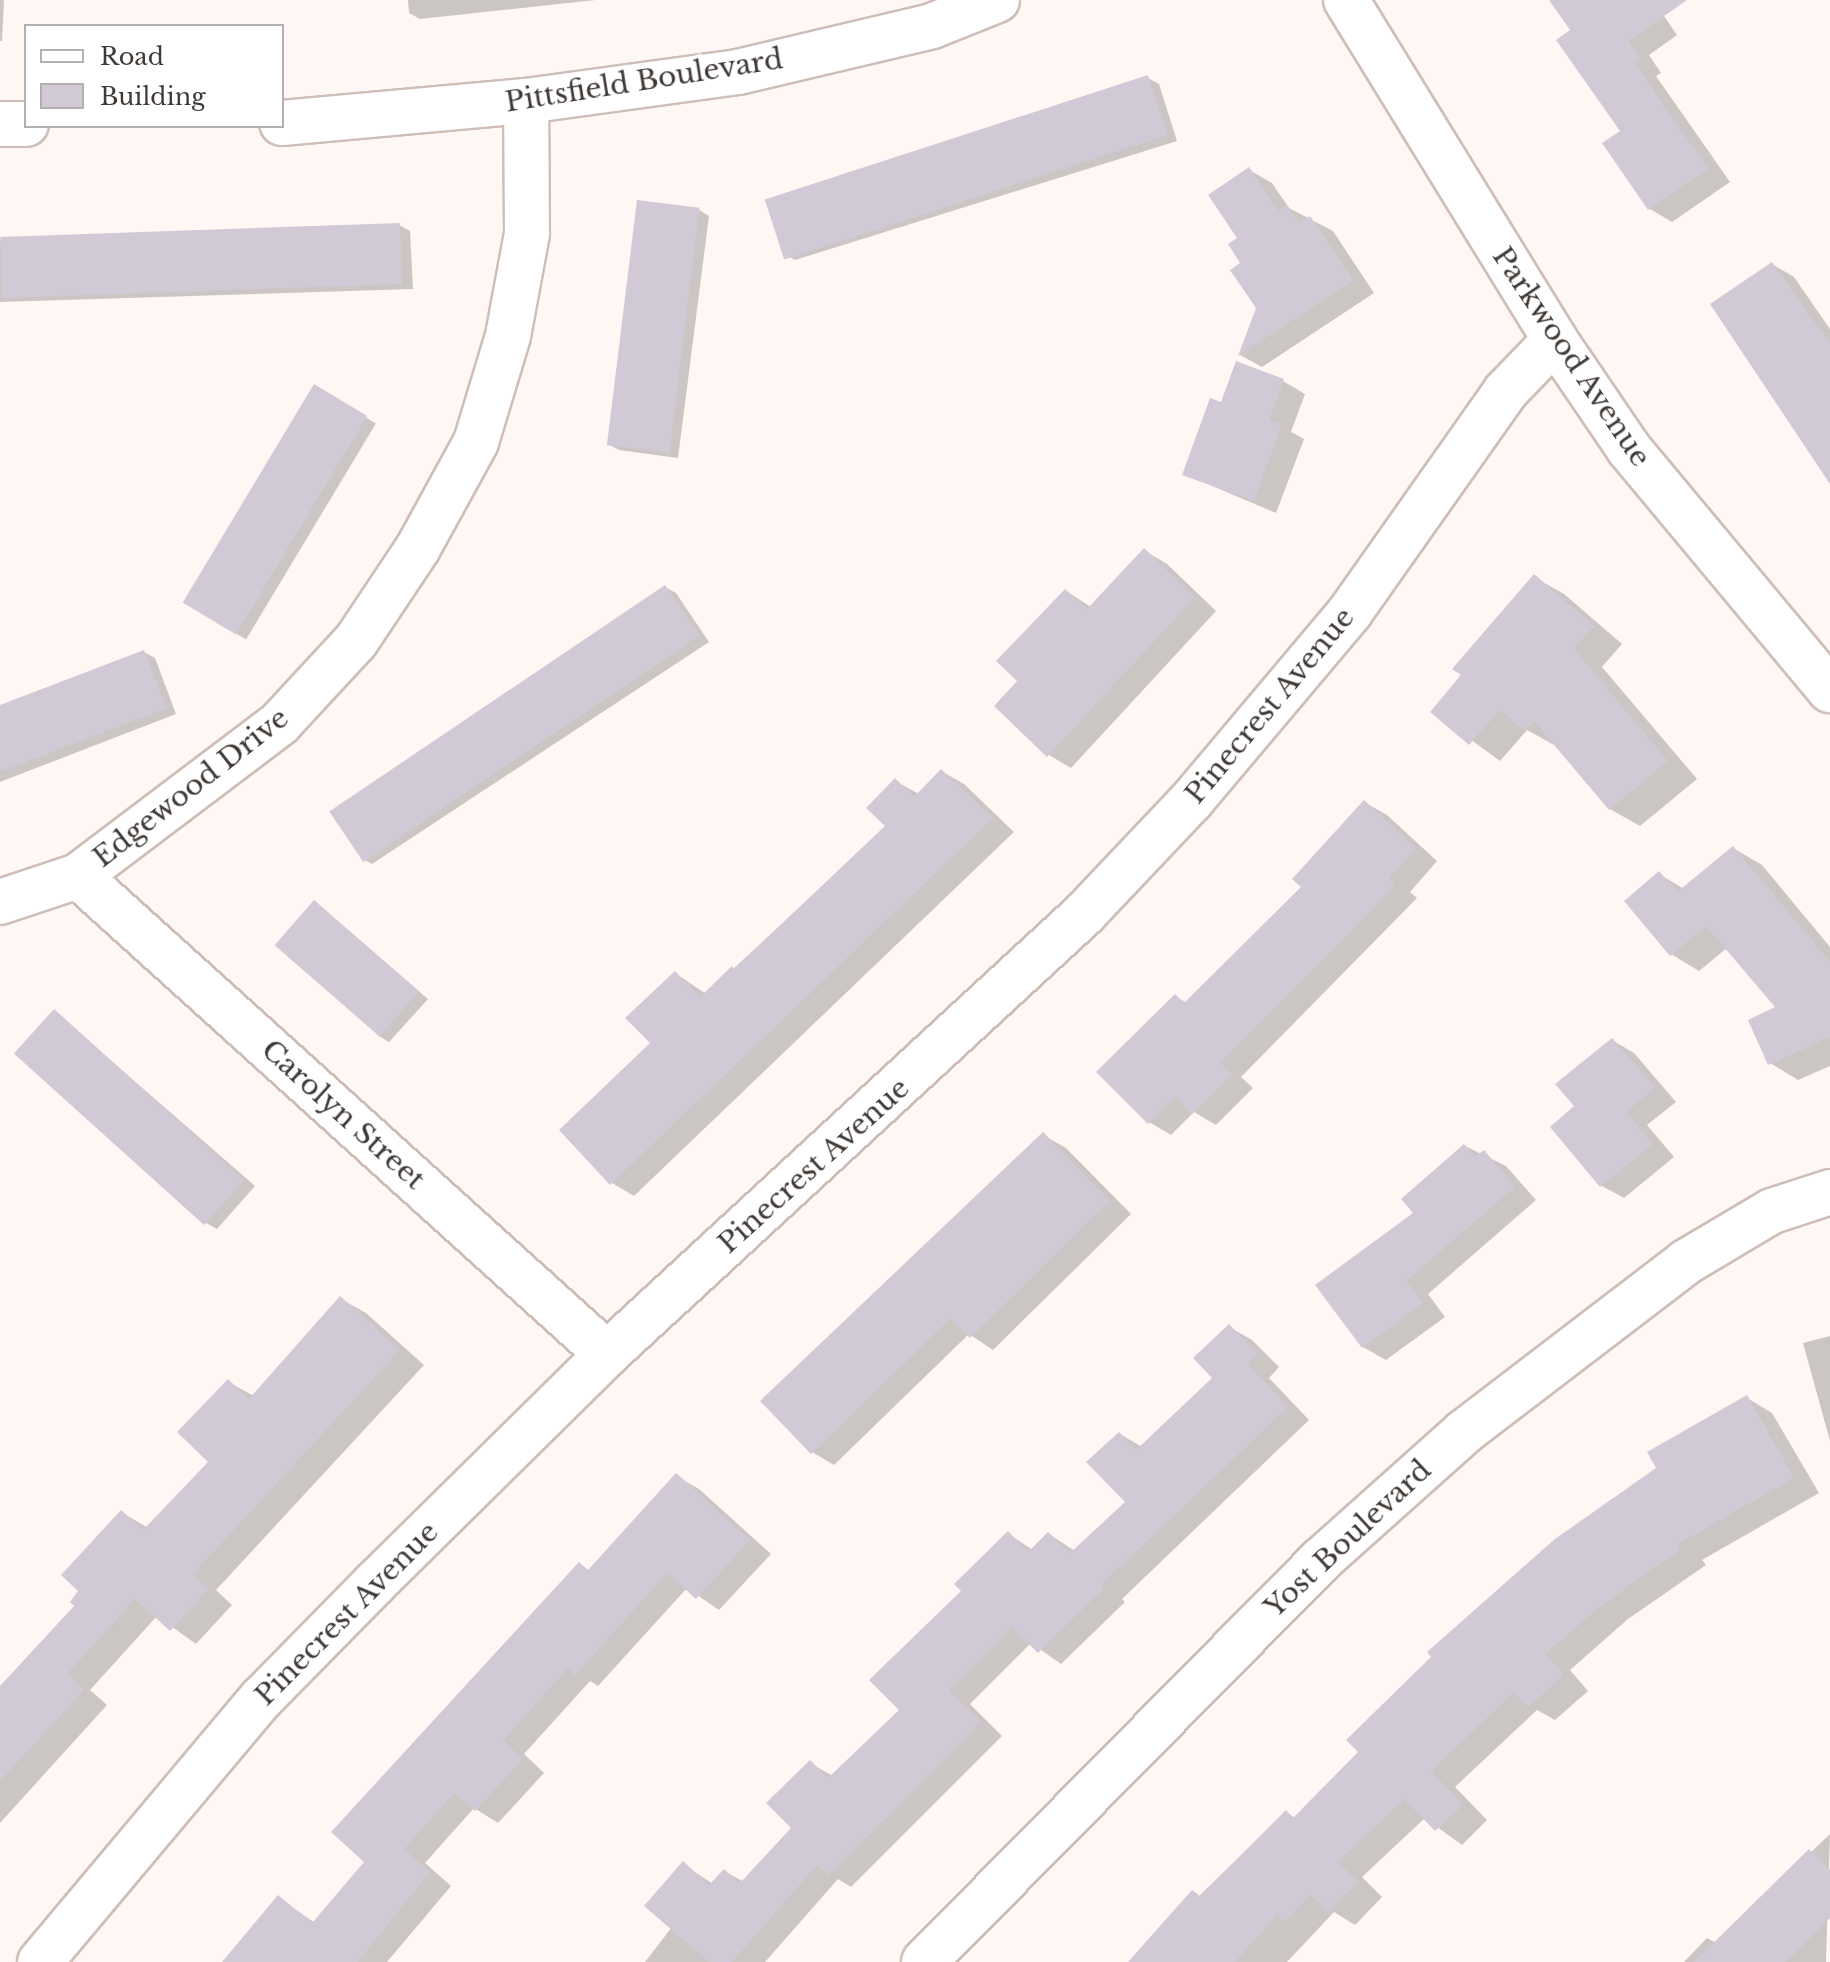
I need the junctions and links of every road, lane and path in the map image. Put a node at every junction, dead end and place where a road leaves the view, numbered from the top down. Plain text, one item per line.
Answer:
1 (997, 0) edge
2 (1346, 0) edge
3 (526, 101) junction
4 (284, 123) edge
5 (0, 124) edge
6 (24, 124) edge
7 (1555, 340) junction
8 (1830, 690) edge
9 (78, 876) junction
10 (0, 902) edge
11 (1830, 1192) edge
12 (607, 1354) junction
13 (40, 1962) edge
14 (924, 1962) edge

1 - 3 street, Pittsfield Boulevard
2 - 7 street, Parkwood Avenue
3 - 4 street, Pittsfield Boulevard
3 - 9 street, Edgewood Drive
5 - 6 street
7 - 8 street, Parkwood Avenue
7 - 12 street, Pinecrest Avenue
9 - 10 street, Edgewood Drive
9 - 12 street, Carolyn Street
11 - 14 street, Yost Boulevard
12 - 13 street, Pinecrest Avenue

